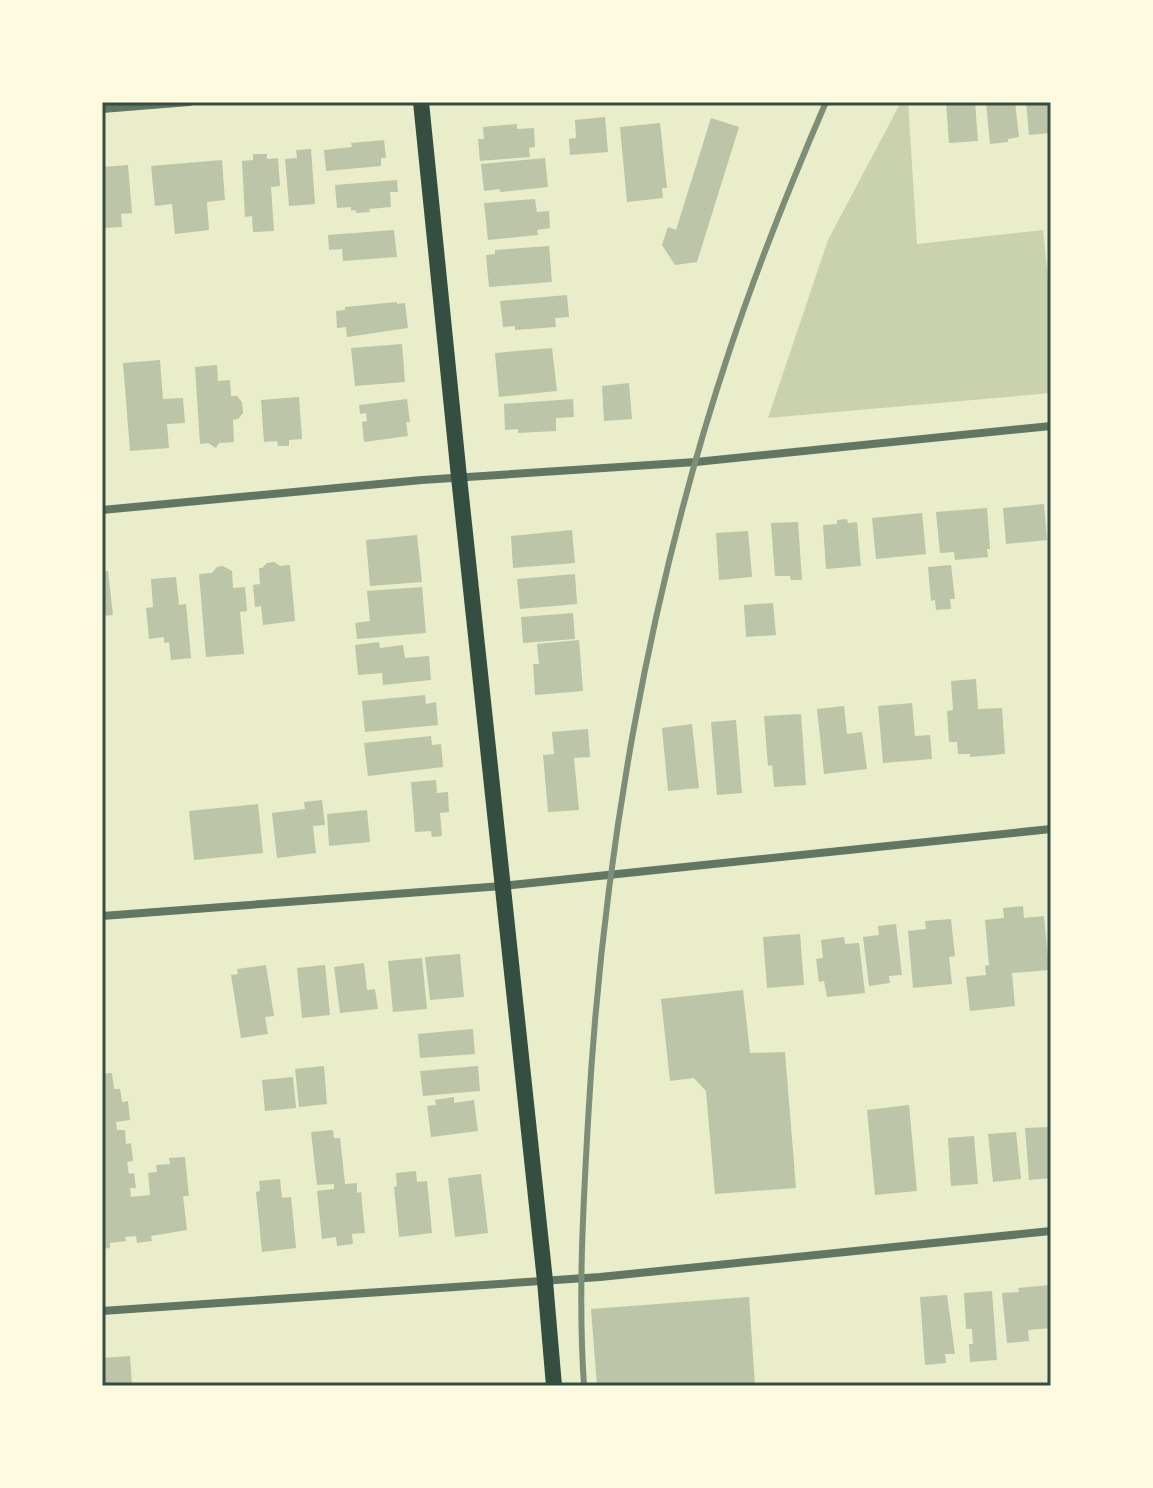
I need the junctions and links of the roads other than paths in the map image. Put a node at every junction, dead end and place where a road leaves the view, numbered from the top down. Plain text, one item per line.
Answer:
1 (189, 102) edge
2 (421, 102) edge
3 (102, 109) edge
4 (1051, 426) edge
5 (459, 477) junction
6 (102, 510) edge
7 (1051, 829) edge
8 (502, 886) junction
9 (102, 916) edge
10 (1051, 1231) edge
11 (545, 1281) junction
12 (102, 1311) edge
13 (554, 1386) edge

1 - 3 street
2 - 5 main road
4 - 5 street
5 - 6 street
5 - 8 main road
7 - 8 street
8 - 9 street
8 - 11 main road
10 - 11 street
11 - 12 street
11 - 13 main road

